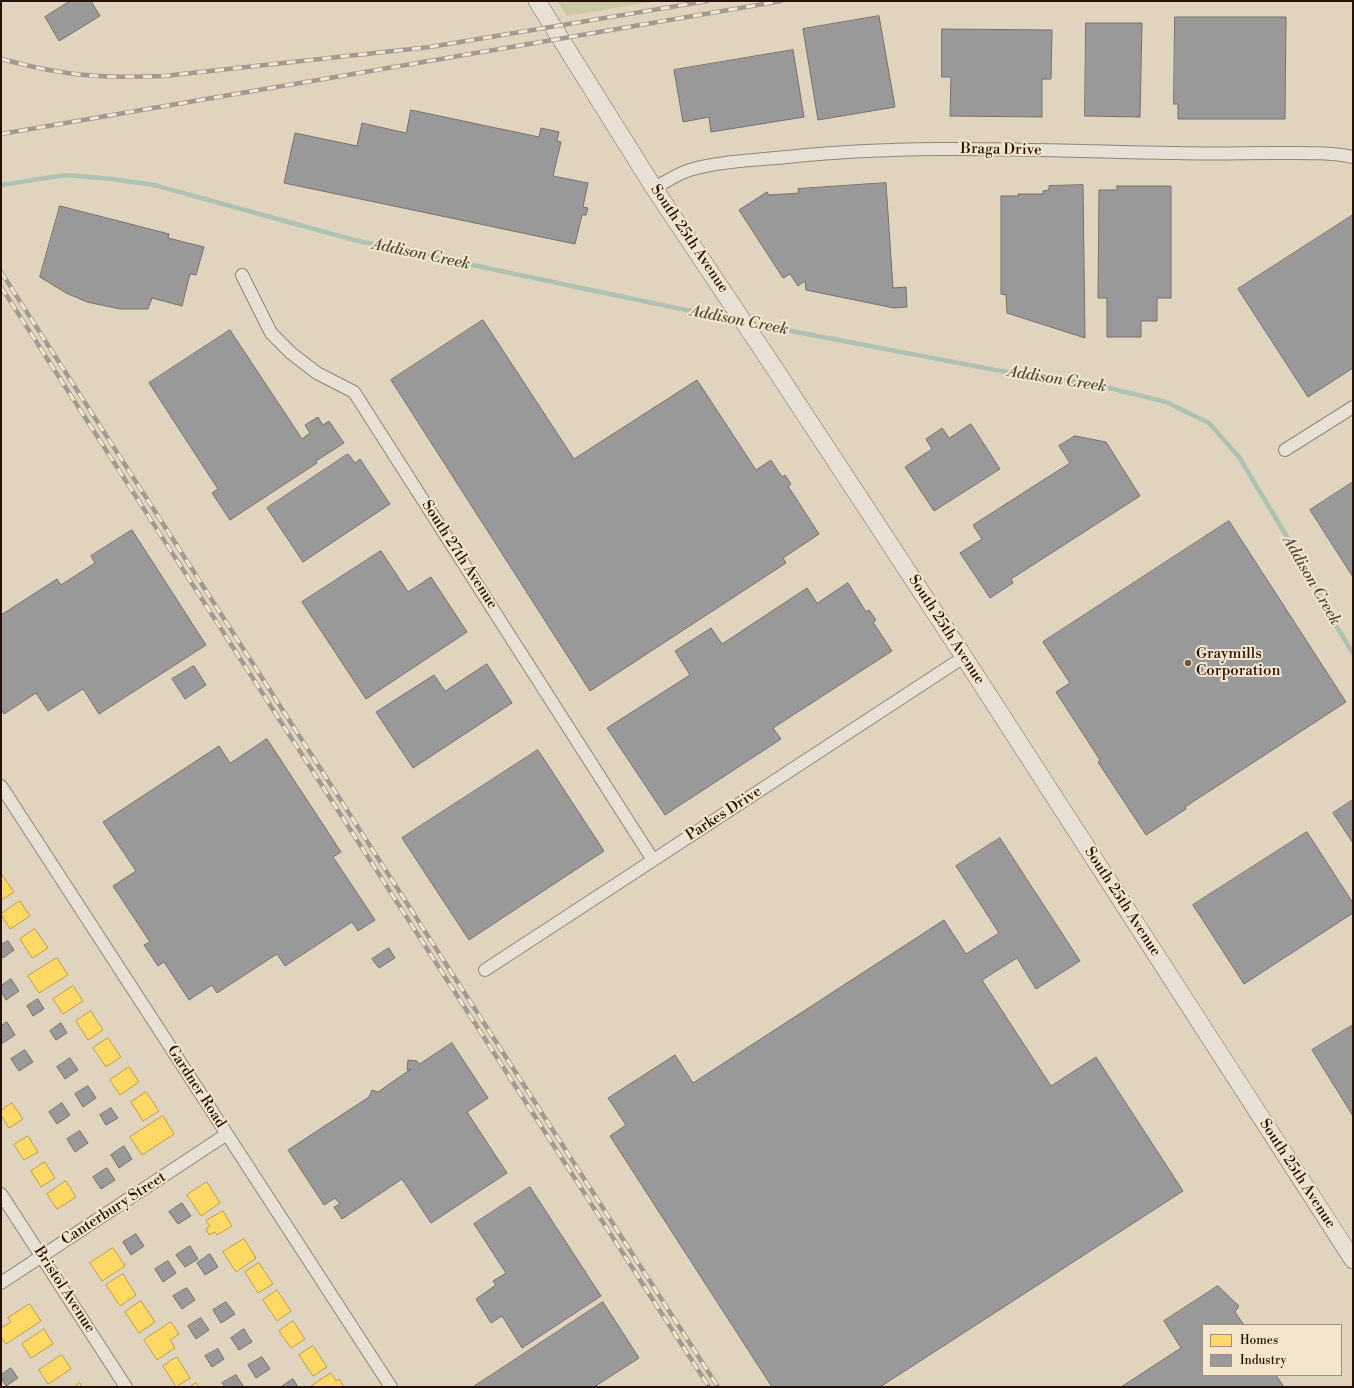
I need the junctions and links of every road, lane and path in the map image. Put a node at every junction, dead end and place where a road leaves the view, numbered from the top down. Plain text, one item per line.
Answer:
1 (537, 1) edge
2 (1353, 157) edge
3 (654, 188) junction
4 (242, 275) dead end
5 (1353, 407) edge
6 (1285, 450) dead end
7 (964, 657) junction
8 (1, 786) edge
9 (653, 860) junction
10 (485, 970) dead end
11 (227, 1134) junction
12 (1, 1194) edge
13 (42, 1256) junction
14 (1353, 1260) edge
15 (1, 1283) edge
16 (126, 1387) edge
17 (391, 1387) edge

1 - 3 main road, South 25th Avenue
2 - 3 street, Braga Drive
3 - 7 main road, South 25th Avenue
4 - 9 street, South 27th Avenue
5 - 6 street
7 - 9 street, Parkes Drive
7 - 14 main road, South 25th Avenue
8 - 11 street, Gardner Road
9 - 10 street, Parkes Drive
11 - 13 street, Canterbury Street
11 - 17 street, Gardner Road
12 - 13 street, Bristol Avenue
13 - 15 street, Canterbury Street
13 - 16 street, Bristol Avenue

